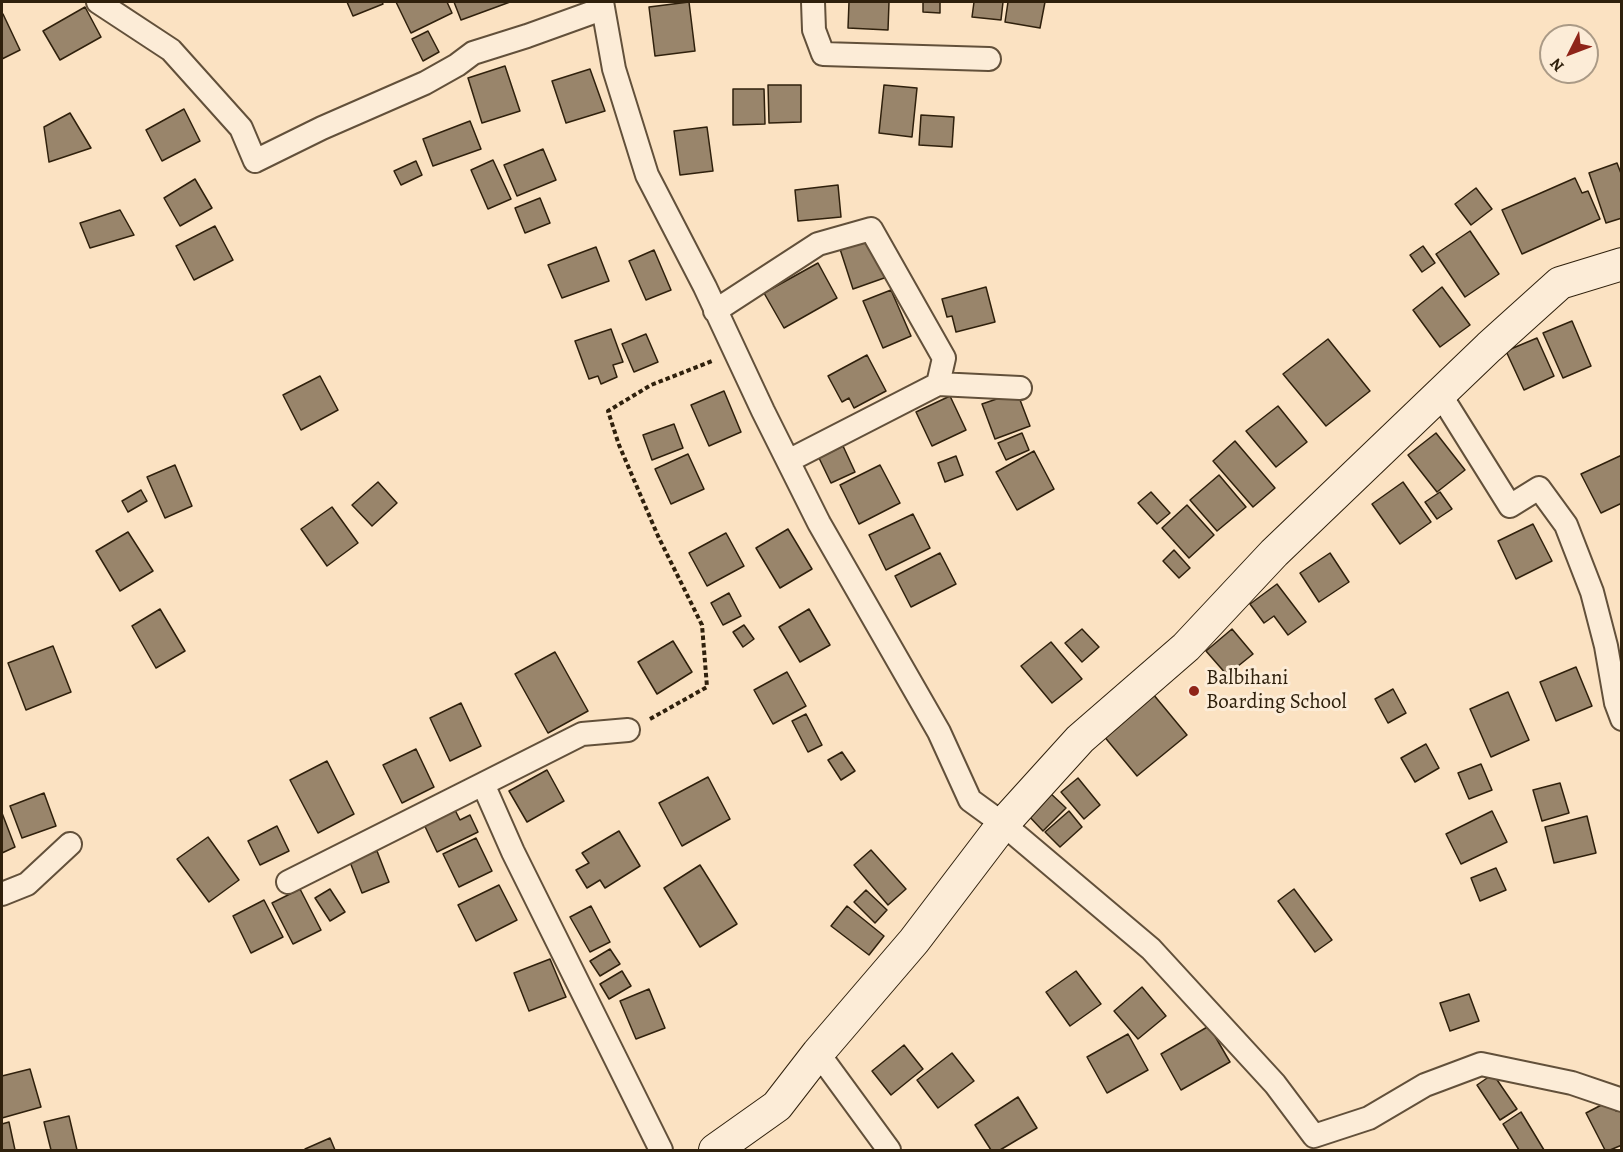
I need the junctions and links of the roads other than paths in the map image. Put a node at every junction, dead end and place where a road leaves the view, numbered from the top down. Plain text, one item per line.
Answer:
1 (98, 2) edge
2 (813, 2) edge
3 (602, 5) edge
4 (989, 59) dead end
5 (1622, 264) edge
6 (715, 311) junction
7 (938, 384) junction
8 (1020, 388) dead end
9 (1440, 394) junction
10 (788, 461) junction
11 (1622, 720) edge
12 (628, 730) road end
13 (483, 784) junction
14 (1003, 824) junction
15 (70, 844) dead end
16 (288, 882) dead end
17 (2, 894) edge
18 (818, 1053) junction
19 (1622, 1100) edge
20 (661, 1150) edge
21 (715, 1150) edge
22 (890, 1150) edge

1 - 3 street
2 - 4 street
3 - 6 street
5 - 9 street
6 - 7 street
6 - 10 street
7 - 8 street
7 - 10 street
9 - 11 street
9 - 14 street
10 - 14 street
12 - 13 street
13 - 16 street
13 - 20 street
14 - 18 street
14 - 19 street
15 - 17 street
18 - 21 street
18 - 22 street

